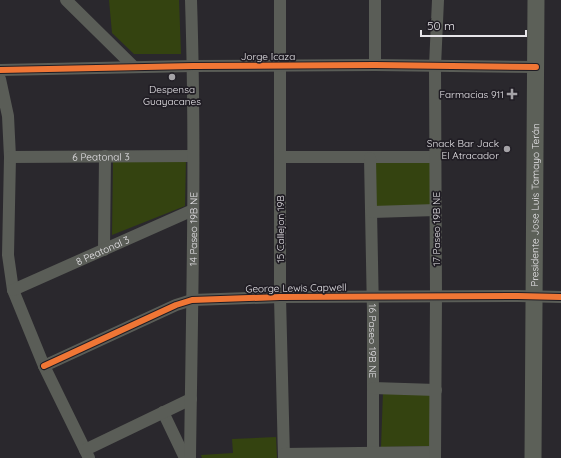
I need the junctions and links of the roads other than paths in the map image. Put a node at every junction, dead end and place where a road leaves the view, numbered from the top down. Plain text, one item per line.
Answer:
1 (66, 0) edge
2 (190, 0) edge
3 (280, 0) edge
4 (375, 0) edge
5 (438, 0) edge
6 (536, 0) edge
7 (375, 65) junction
8 (193, 66) junction
9 (281, 66) junction
10 (435, 66) junction
11 (536, 67) junction
12 (134, 68) junction
13 (0, 70) edge
14 (0, 79) edge
15 (105, 156) junction
16 (193, 156) junction
17 (10, 157) junction
18 (280, 157) junction
19 (436, 157) junction
20 (370, 158) junction
21 (193, 210) junction
22 (436, 210) junction
23 (372, 212) junction
24 (104, 250) junction
25 (4, 257) edge
26 (13, 290) junction
27 (436, 296) junction
28 (534, 296) junction
29 (280, 297) junction
30 (373, 297) junction
31 (561, 297) edge
32 (192, 300) junction
33 (44, 366) junction
34 (373, 388) junction
35 (436, 390) junction
36 (191, 399) junction
37 (163, 412) junction
38 (372, 451) junction
39 (87, 454) edge
40 (435, 455) edge
41 (284, 456) edge
42 (185, 458) edge
43 (190, 458) edge
44 (533, 458) edge

1 - 12 street
2 - 8 street, 14 Paseo 19B NE
3 - 9 street, 15 Callejon 19B
4 - 7 street
5 - 10 street, 17 Paseo 19B NE
6 - 11 main road, Presidente Jose Luis Tamayo Terán
7 - 9 street, Jorge Icaza
7 - 10 street, Jorge Icaza
8 - 9 street, Jorge Icaza
8 - 12 street, Jorge Icaza
8 - 16 street, 14 Paseo 19B NE
9 - 18 street, 15 Callejon 19B
10 - 11 street, Jorge Icaza
10 - 19 street, 17 Paseo 19B NE
11 - 28 main road, Presidente Jose Luis Tamayo Terán
12 - 13 street, Jorge Icaza
14 - 17 street
15 - 16 street, 6 Peatonal 3
15 - 17 street, 6 Peatonal 3
15 - 24 street
16 - 21 street, 14 Paseo 19B NE
17 - 25 street
18 - 20 street
18 - 29 street, 15 Callejon 19B
19 - 20 street
19 - 22 street, 17 Paseo 19B NE
20 - 23 street, 16 Paseo 19B NE
21 - 24 street, 8 Peatonal 3
21 - 32 street, 14 Paseo 19B NE
22 - 23 street
22 - 27 street, 17 Paseo 19B NE
23 - 30 street, 16 Paseo 19B NE
24 - 26 street, 8 Peatonal 3
25 - 26 street
26 - 33 street
27 - 28 street, George Lewis Capwell
27 - 30 street, George Lewis Capwell
27 - 35 street, 17 Paseo 19B NE
28 - 31 street, George Lewis Capwell
28 - 44 main road, Presidente Jose Luis Tamayo Terán
29 - 30 street, George Lewis Capwell
29 - 32 street, George Lewis Capwell
29 - 41 street, 15 Callejon 19B
30 - 34 street, 16 Paseo 19B NE
32 - 33 street, George Lewis Capwell
32 - 36 street, 14 Paseo 19B NE
33 - 39 street
34 - 35 street
34 - 38 street, 16 Paseo 19B NE
35 - 40 street, 17 Paseo 19B NE
36 - 37 street
36 - 43 street, 14 Paseo 19B NE
37 - 39 street
37 - 42 street
38 - 40 street
38 - 41 street

